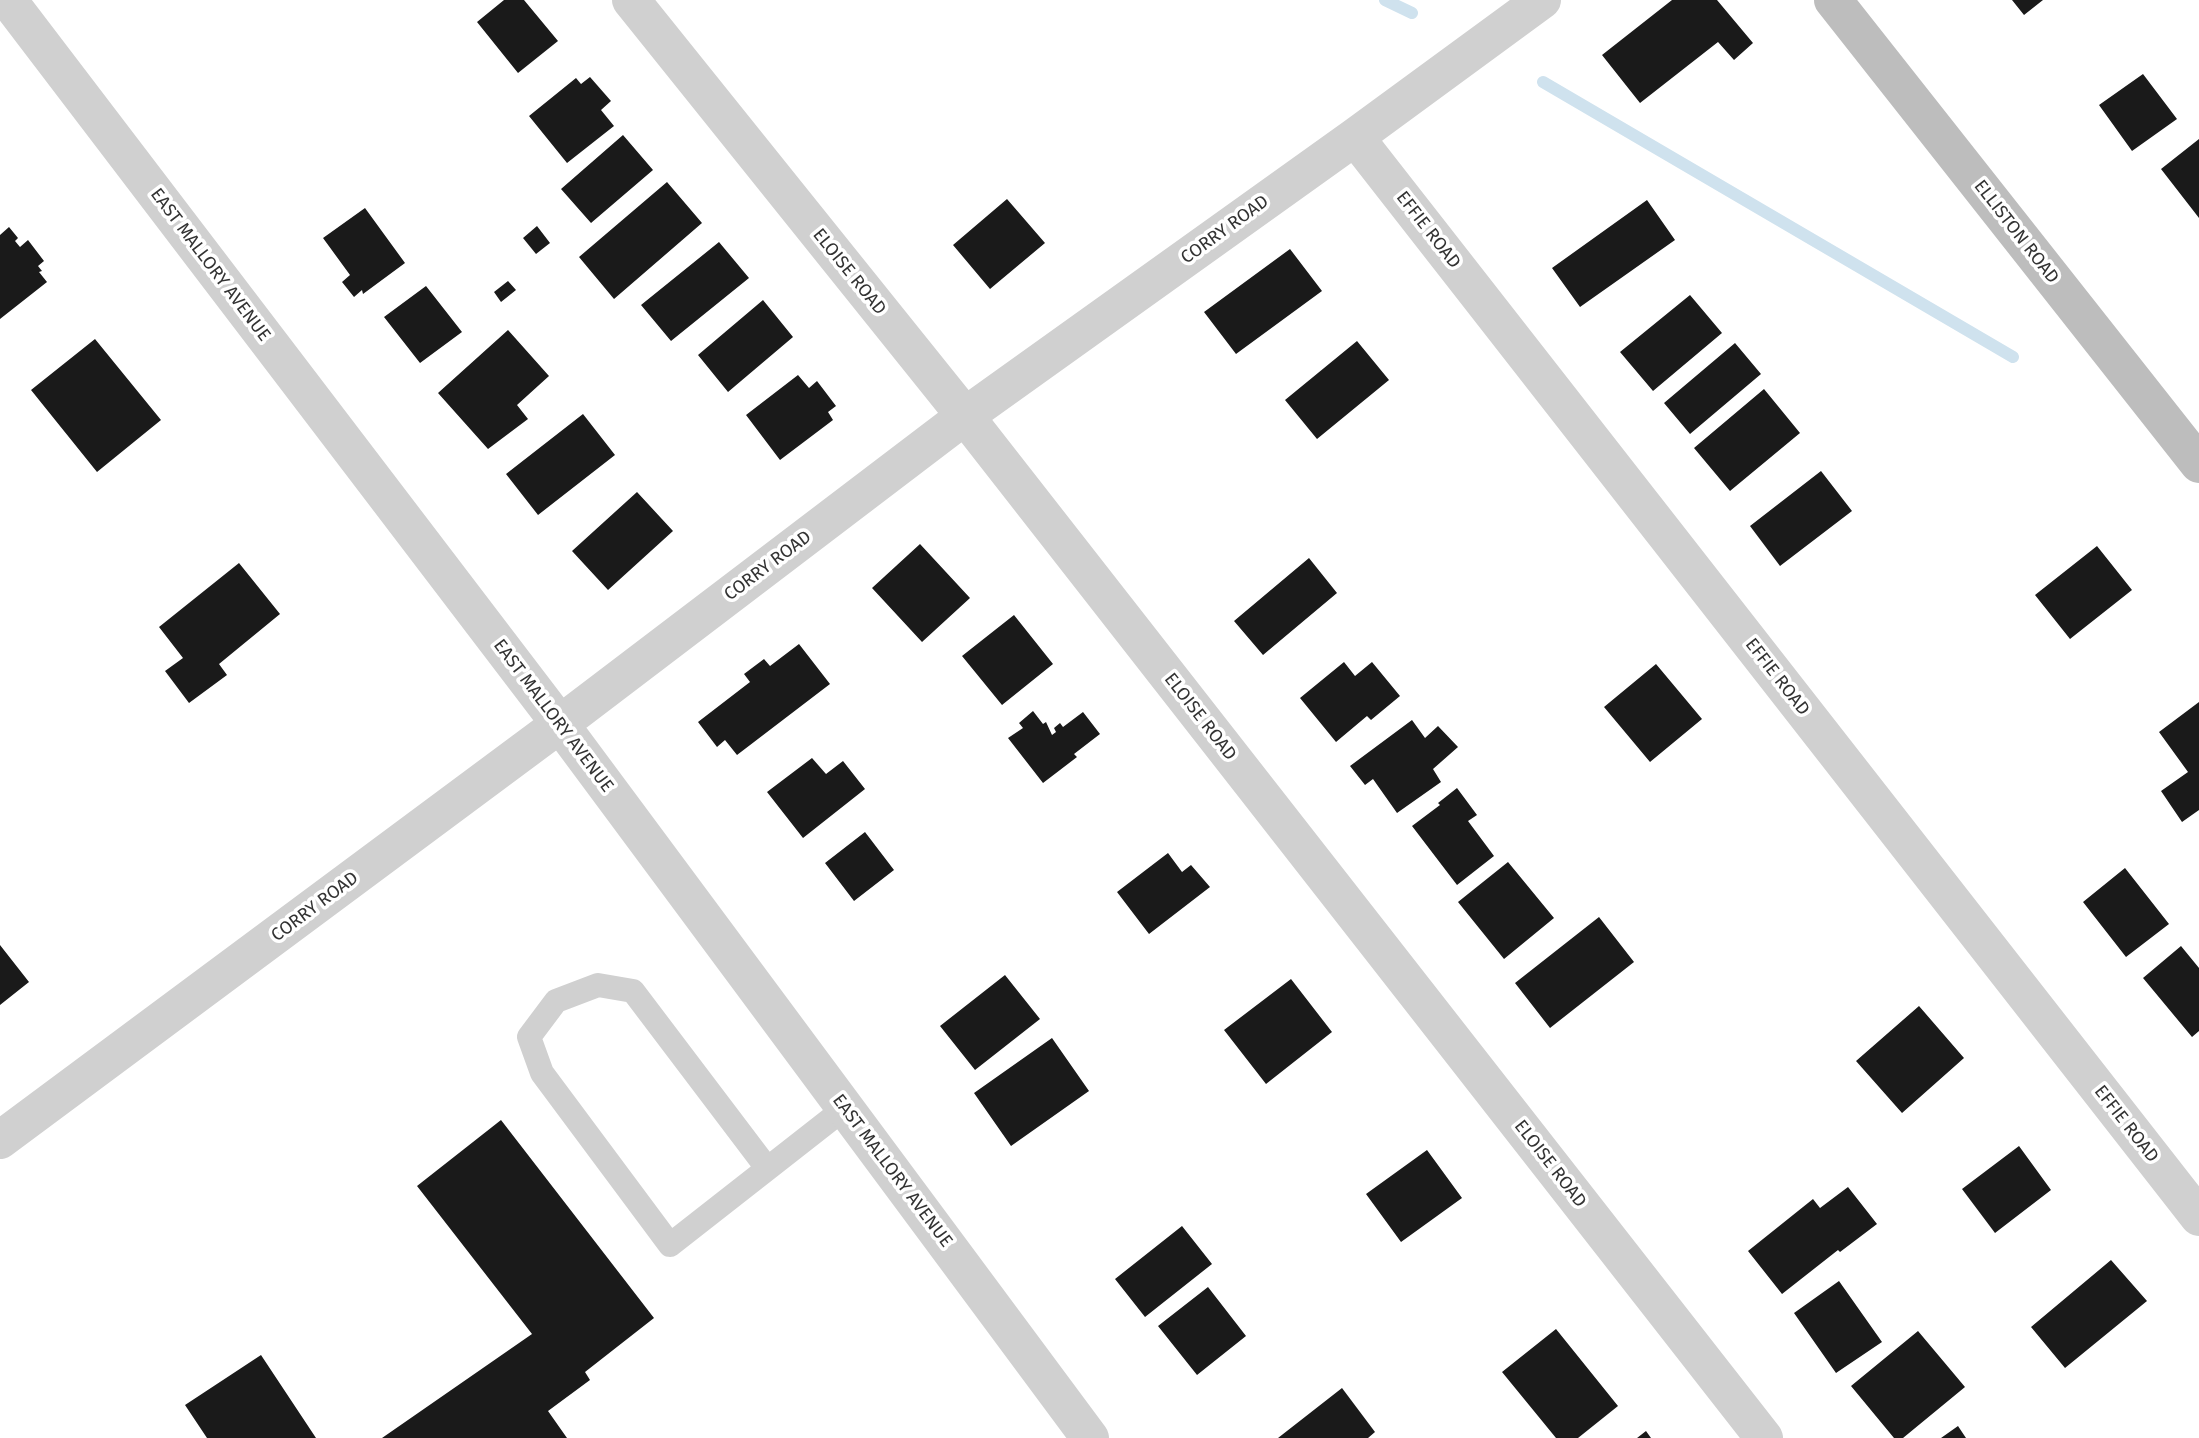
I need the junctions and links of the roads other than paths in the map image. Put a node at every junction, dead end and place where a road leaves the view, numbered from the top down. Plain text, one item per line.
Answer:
1 (8, 0) edge
2 (631, 0) edge
3 (1542, 0) edge
4 (1833, 0) edge
5 (1355, 137) junction
6 (965, 416) junction
7 (2199, 464) edge
8 (560, 724) junction
9 (845, 1108) junction
10 (0, 1140) edge
11 (767, 1168) junction
12 (2199, 1217) edge
13 (1090, 1438) edge
14 (1765, 1438) edge

1 - 8 street, EAST MALLORY AVENUE
2 - 6 street, ELOISE ROAD
3 - 5 street, CORRY ROAD
4 - 7 main road, ELLISTON ROAD
5 - 6 street, CORRY ROAD
5 - 12 street, EFFIE ROAD
6 - 8 street, CORRY ROAD
6 - 14 street, ELOISE ROAD
8 - 9 street, EAST MALLORY AVENUE
8 - 10 street, CORRY ROAD
9 - 11 lane
9 - 13 street, EAST MALLORY AVENUE
11 - 11 lane

